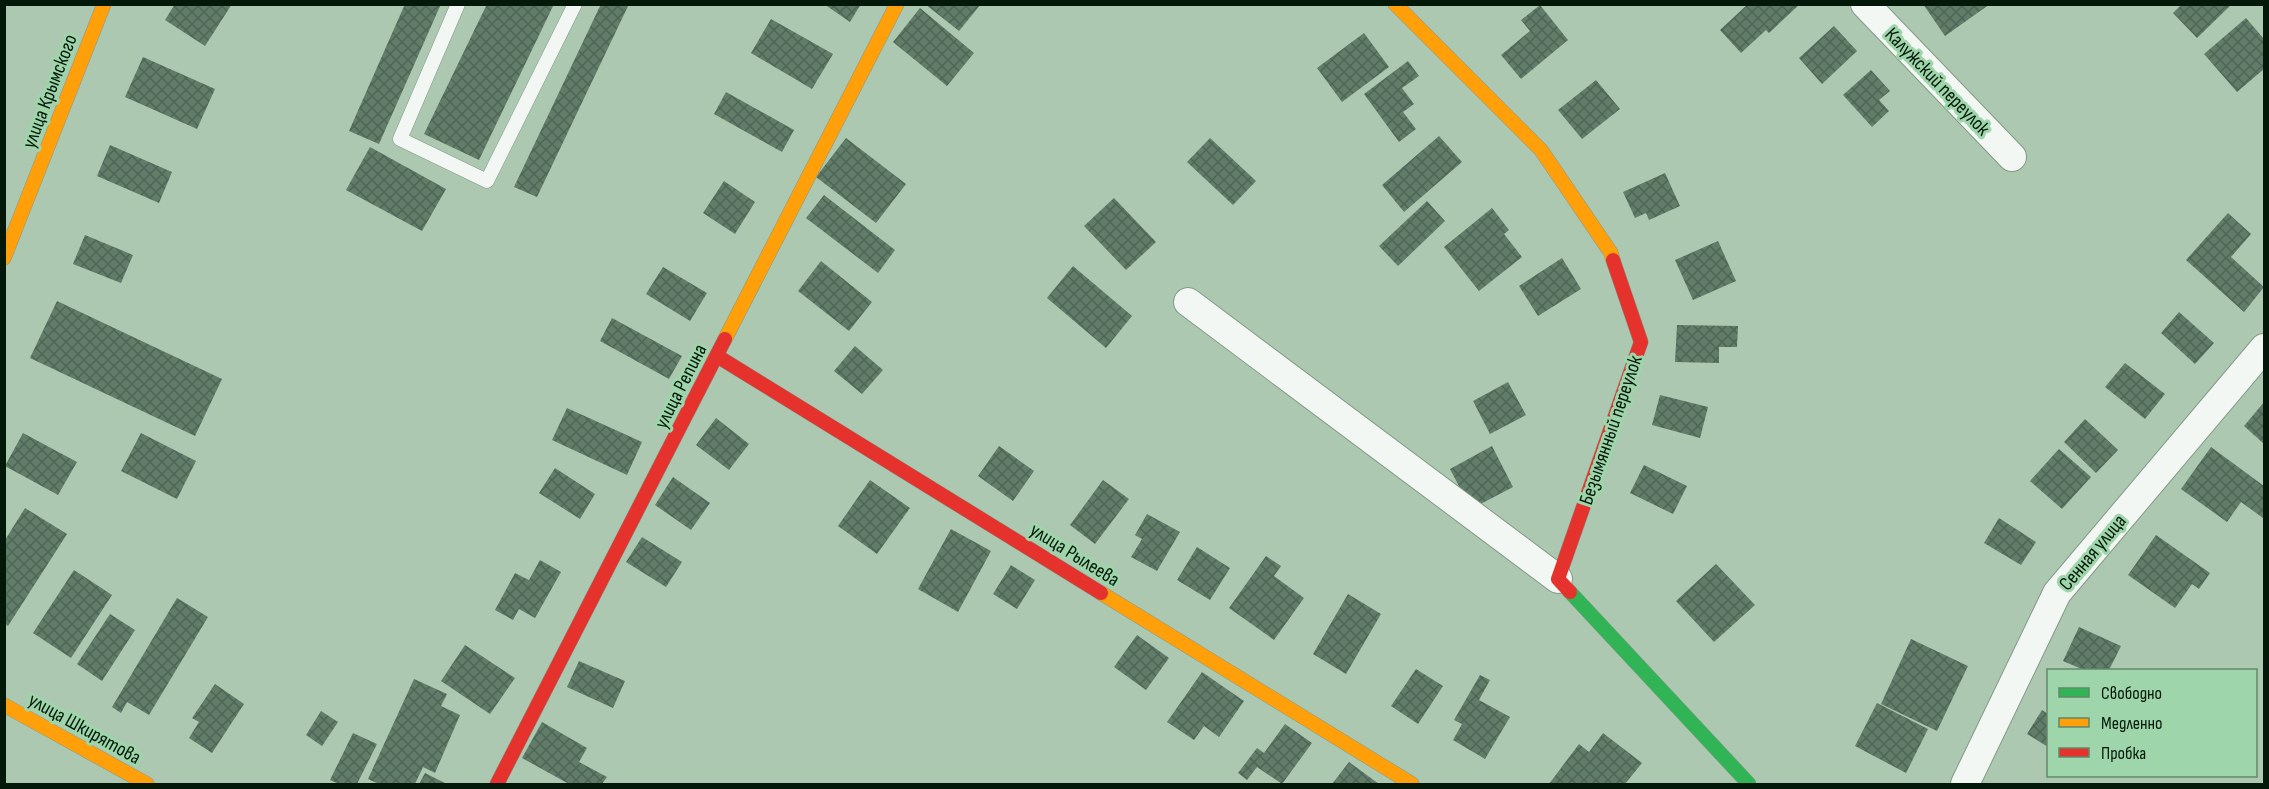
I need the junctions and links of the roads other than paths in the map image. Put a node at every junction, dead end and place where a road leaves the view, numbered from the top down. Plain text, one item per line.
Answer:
1 (104, 4) edge
2 (458, 4) edge
3 (575, 4) edge
4 (897, 4) edge
5 (1395, 4) edge
6 (1865, 4) edge
7 (2012, 157) dead end
8 (4, 258) edge
9 (1188, 302) dead end
10 (2265, 348) edge
11 (717, 356) junction
12 (1558, 579) junction
13 (4, 705) edge
14 (147, 784) edge
15 (497, 784) edge
16 (1412, 784) edge
17 (1749, 784) edge
18 (1965, 784) edge

1 - 8 street, улица Крымского
2 - 3 lane
4 - 11 street, улица Репина
5 - 12 street, Безымянный переулок
6 - 7 street, Калужский переулок
9 - 12 street
10 - 18 street, Сенная улица
11 - 15 street, улица Репина
11 - 16 street, улица Рылеева
12 - 17 street
13 - 14 street, улица Шкирятова

